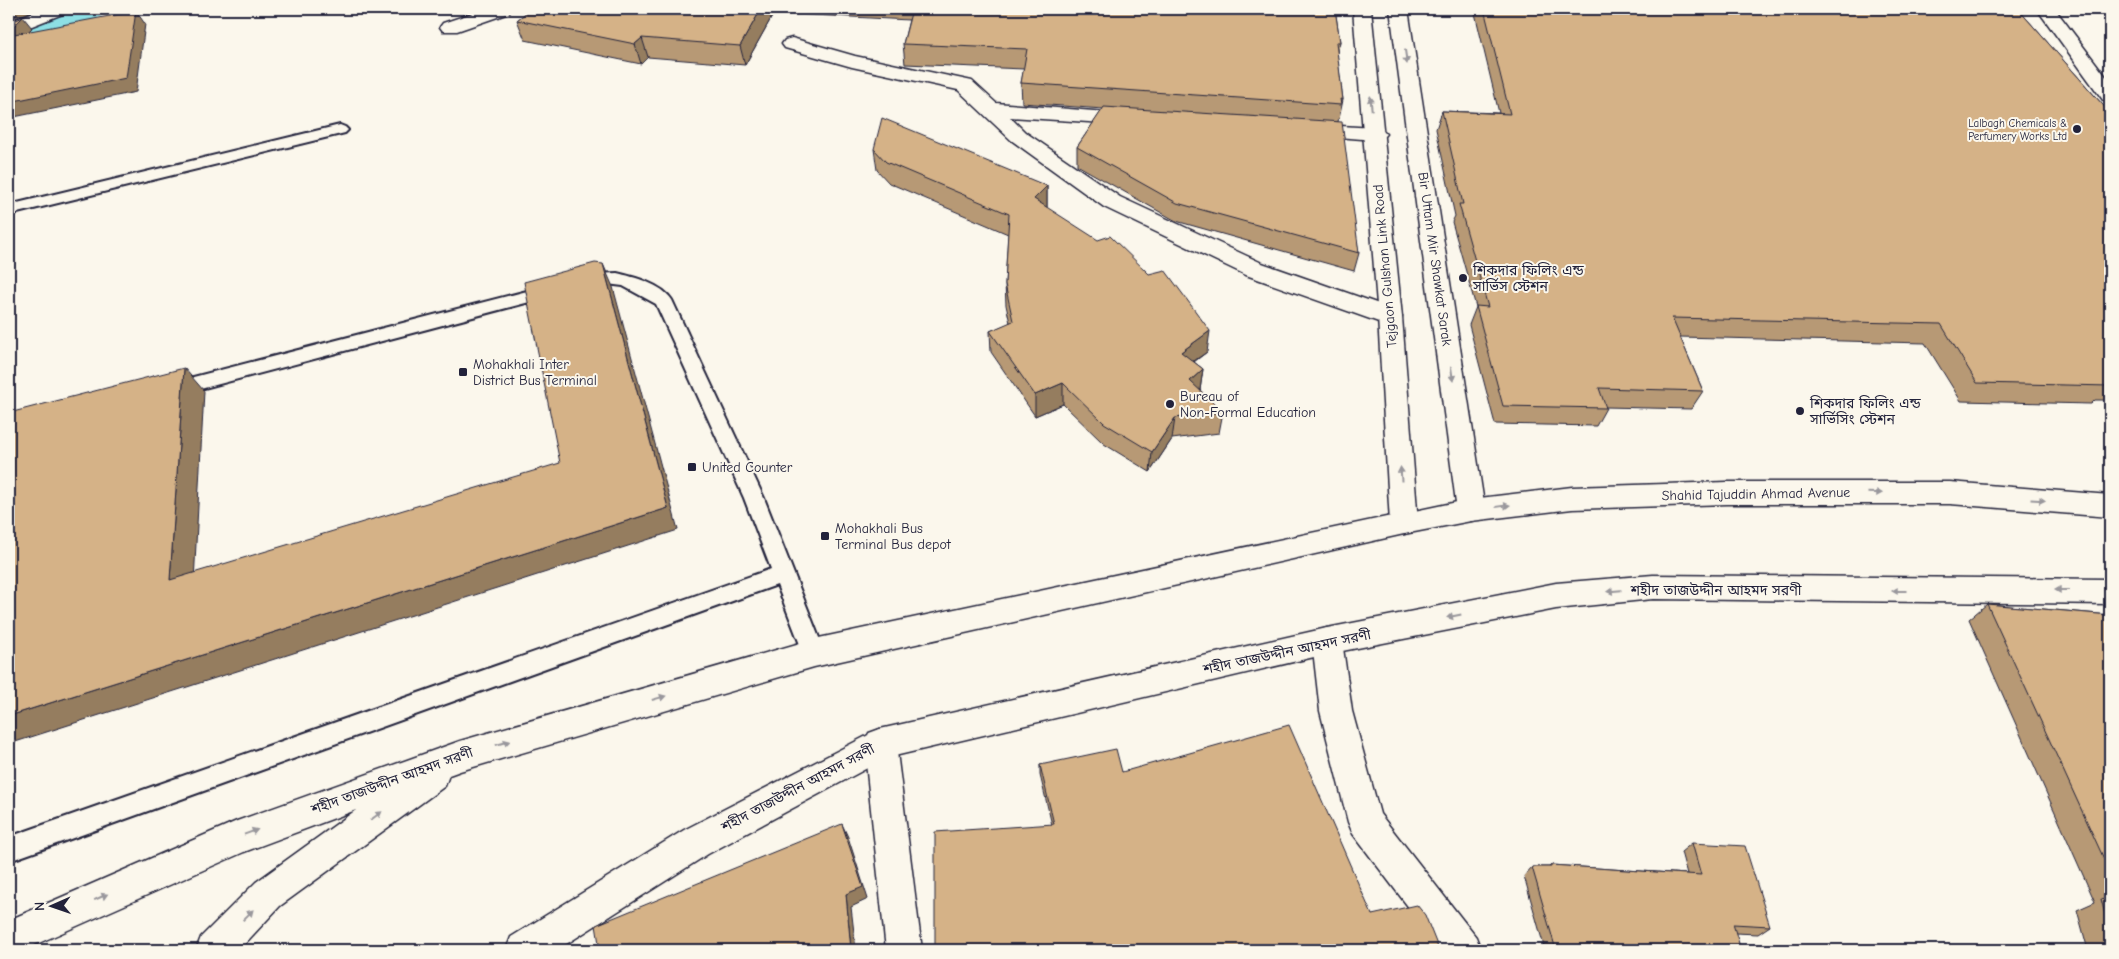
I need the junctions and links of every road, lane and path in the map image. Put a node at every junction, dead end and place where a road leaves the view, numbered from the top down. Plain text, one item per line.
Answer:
1 (58, 9) edge
2 (502, 9) edge
3 (1362, 9) edge
4 (1399, 9) edge
5 (2046, 9) edge
6 (450, 27) dead end
7 (9, 29) edge
8 (792, 44) dead end
9 (2110, 96) edge
10 (988, 109) junction
11 (1156, 120) edge
12 (1285, 128) edge
13 (340, 130) dead end
14 (1374, 134) junction
15 (9, 210) edge
16 (1390, 317) junction
17 (151, 395) edge
18 (2110, 506) edge
19 (1471, 510) junction
20 (1404, 523) junction
21 (784, 573) junction
22 (2110, 592) edge
23 (1327, 641) junction
24 (814, 653) junction
25 (880, 744) junction
26 (460, 756) junction
27 (9, 849) edge
28 (9, 938) edge
29 (214, 950) edge
30 (524, 950) edge
31 (904, 950) edge
32 (1463, 950) edge

1 - 7 main road
2 - 6 main road
14 -> 3 main road, Tejgaon Gulshan Link Road
4 -> 19 main road, Bir Uttam Mir Shawkat Sarak
5 - 9 main road
8 - 10 main road
10 - 11 main road
10 - 16 main road
12 - 14 main road
13 - 15 lane
14 - 16 main road, Tejgaon Gulshan Link Road
20 -> 16 main road, Tejgaon Gulshan Link Road
17 - 21 lane
19 -> 18 main road, Shahid Tajuddin Ahmad Avenue
19 - 20 main road, Shahid Tajuddin Ahmad Avenue
20 - 24 main road, শহীদ তাজউদ্দীন আহমদ সরণী
21 - 24 lane
21 - 27 lane
22 -> 23 main road, শহীদ তাজউদ্দীন আহমদ সরণী
23 - 25 main road, শহীদ তাজউদ্দীন আহমদ সরণী
23 - 32 main road
26 -> 24 main road, শহীদ তাজউদ্দীন আহমদ সরণী
25 - 30 main road, শহীদ তাজউদ্দীন আহমদ সরণী
25 - 31 main road
28 -> 26 main road, শহীদ তাজউদ্দীন আহমদ সরণী
29 -> 26 main road

